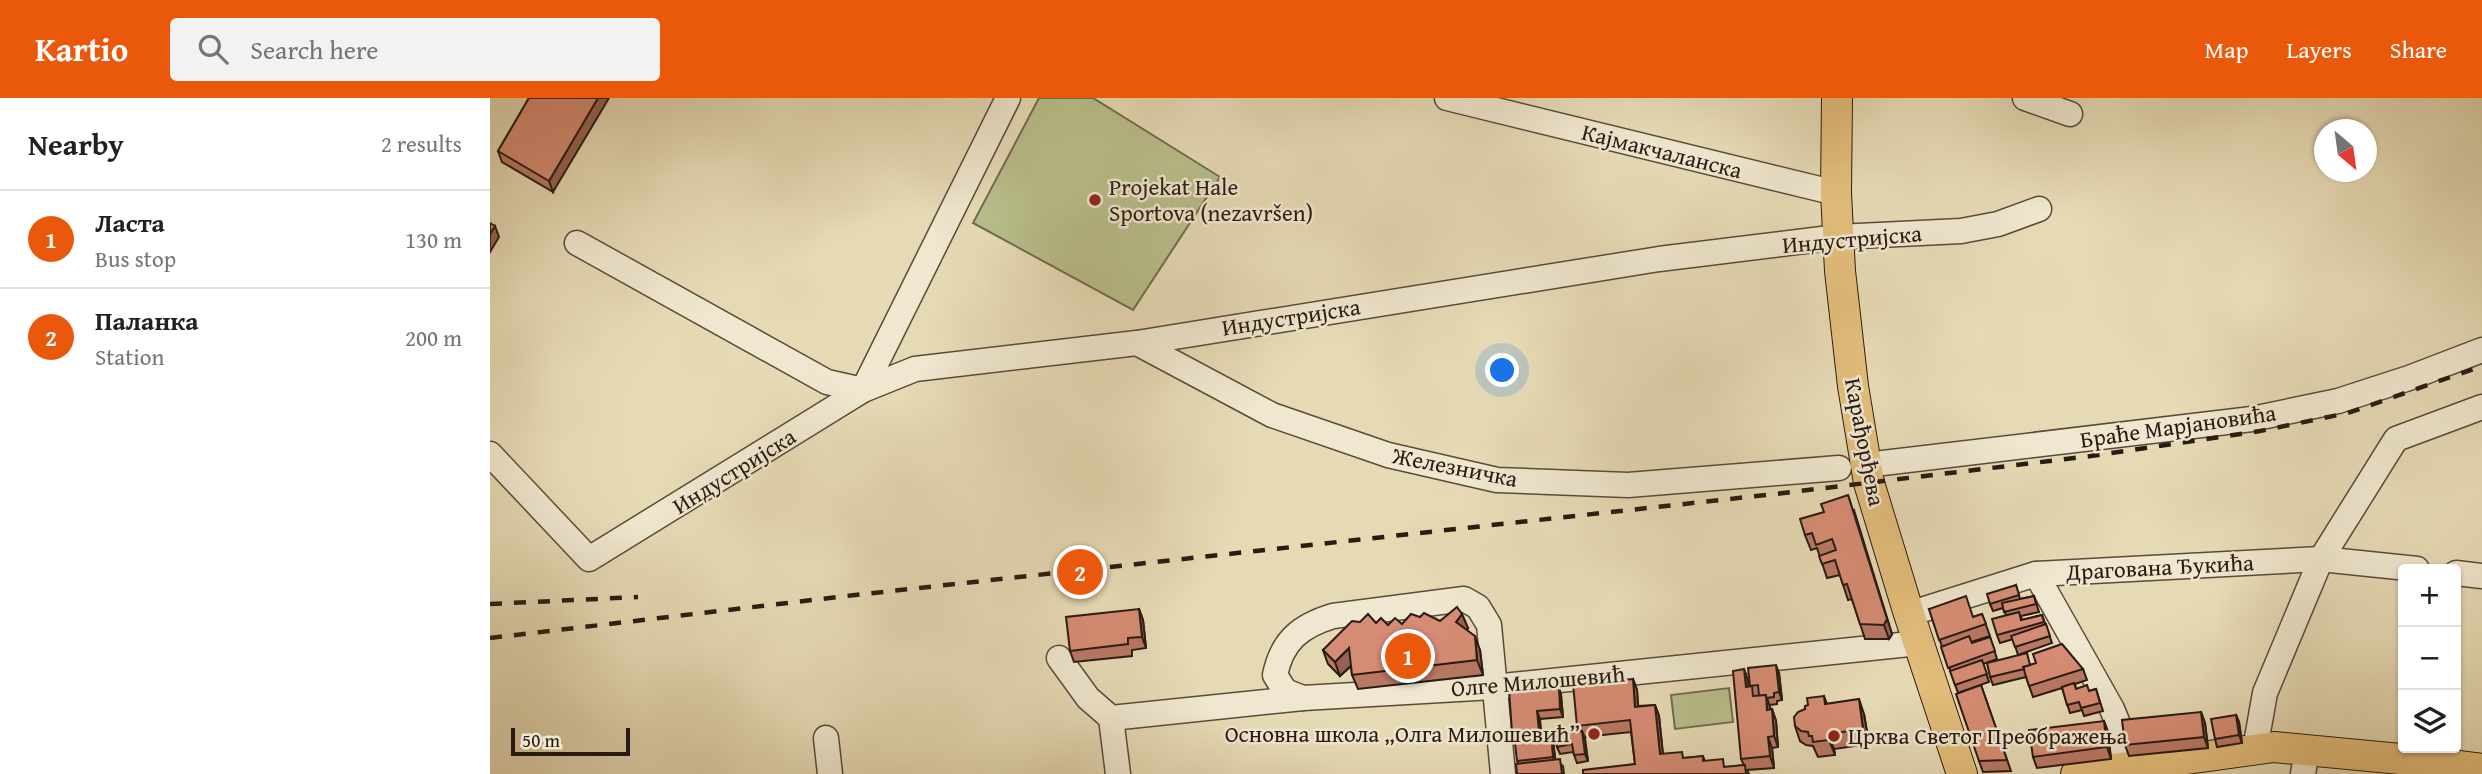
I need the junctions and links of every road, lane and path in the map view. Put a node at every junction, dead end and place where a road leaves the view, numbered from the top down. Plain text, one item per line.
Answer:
1 (1008, 98) edge
2 (1447, 98) edge
3 (1837, 98) edge
4 (2025, 98) edge
5 (2070, 114) dead end
6 (1836, 193) junction
7 (2039, 209) dead end
8 (1838, 237) junction
9 (578, 243) dead end
10 (1137, 342) junction
11 (2482, 350) edge
12 (863, 390) junction
13 (2482, 407) edge
14 (490, 454) edge
15 (1853, 467) junction
16 (2321, 559) junction
17 (2398, 567) edge
18 (2036, 574) junction
19 (2461, 574) edge
20 (2482, 576) edge
21 (1909, 614) junction
22 (1919, 643) junction
23 (1059, 658) dead end
24 (1493, 687) junction
25 (1303, 698) junction
26 (1111, 718) junction
27 (826, 738) dead end
28 (2255, 749) junction
29 (2305, 762) edge
30 (2123, 768) junction
31 (2482, 769) edge
32 (830, 774) edge
33 (1118, 774) edge
34 (1503, 774) edge
35 (1962, 774) edge
36 (2076, 774) edge

1 - 12 street
2 - 6 street, Кајмакчаланска
3 - 6 main road, Карађорђева
4 - 5 street
6 - 8 main road, Карађорђева
7 - 8 street, Индустријска
8 - 10 street, Индустријска
8 - 15 main road, Карађорђева
9 - 12 street
10 - 12 street, Индустријска
10 - 15 street, Железничка
11 - 15 street, Браће Марјановића
12 - 14 street, Индустријска
13 - 16 street
15 - 21 main road, Карађорђева
16 - 17 street, Драгована Ђукића
16 - 18 street, Драгована Ђукића
16 - 28 street
18 - 21 street, Драгована Ђукића
18 - 30 street
19 - 20 street
21 - 22 main road, Карађорђева
22 - 24 street, Олге Милошевић
22 - 35 main road, Карађорђева
23 - 26 street
24 - 25 street, Олге Милошевић
24 - 25 street
24 - 34 street
25 - 26 street, Олге Милошевић
26 - 33 street
27 - 32 street
28 - 29 main road
28 - 30 main road
29 - 31 main road
30 - 36 main road

